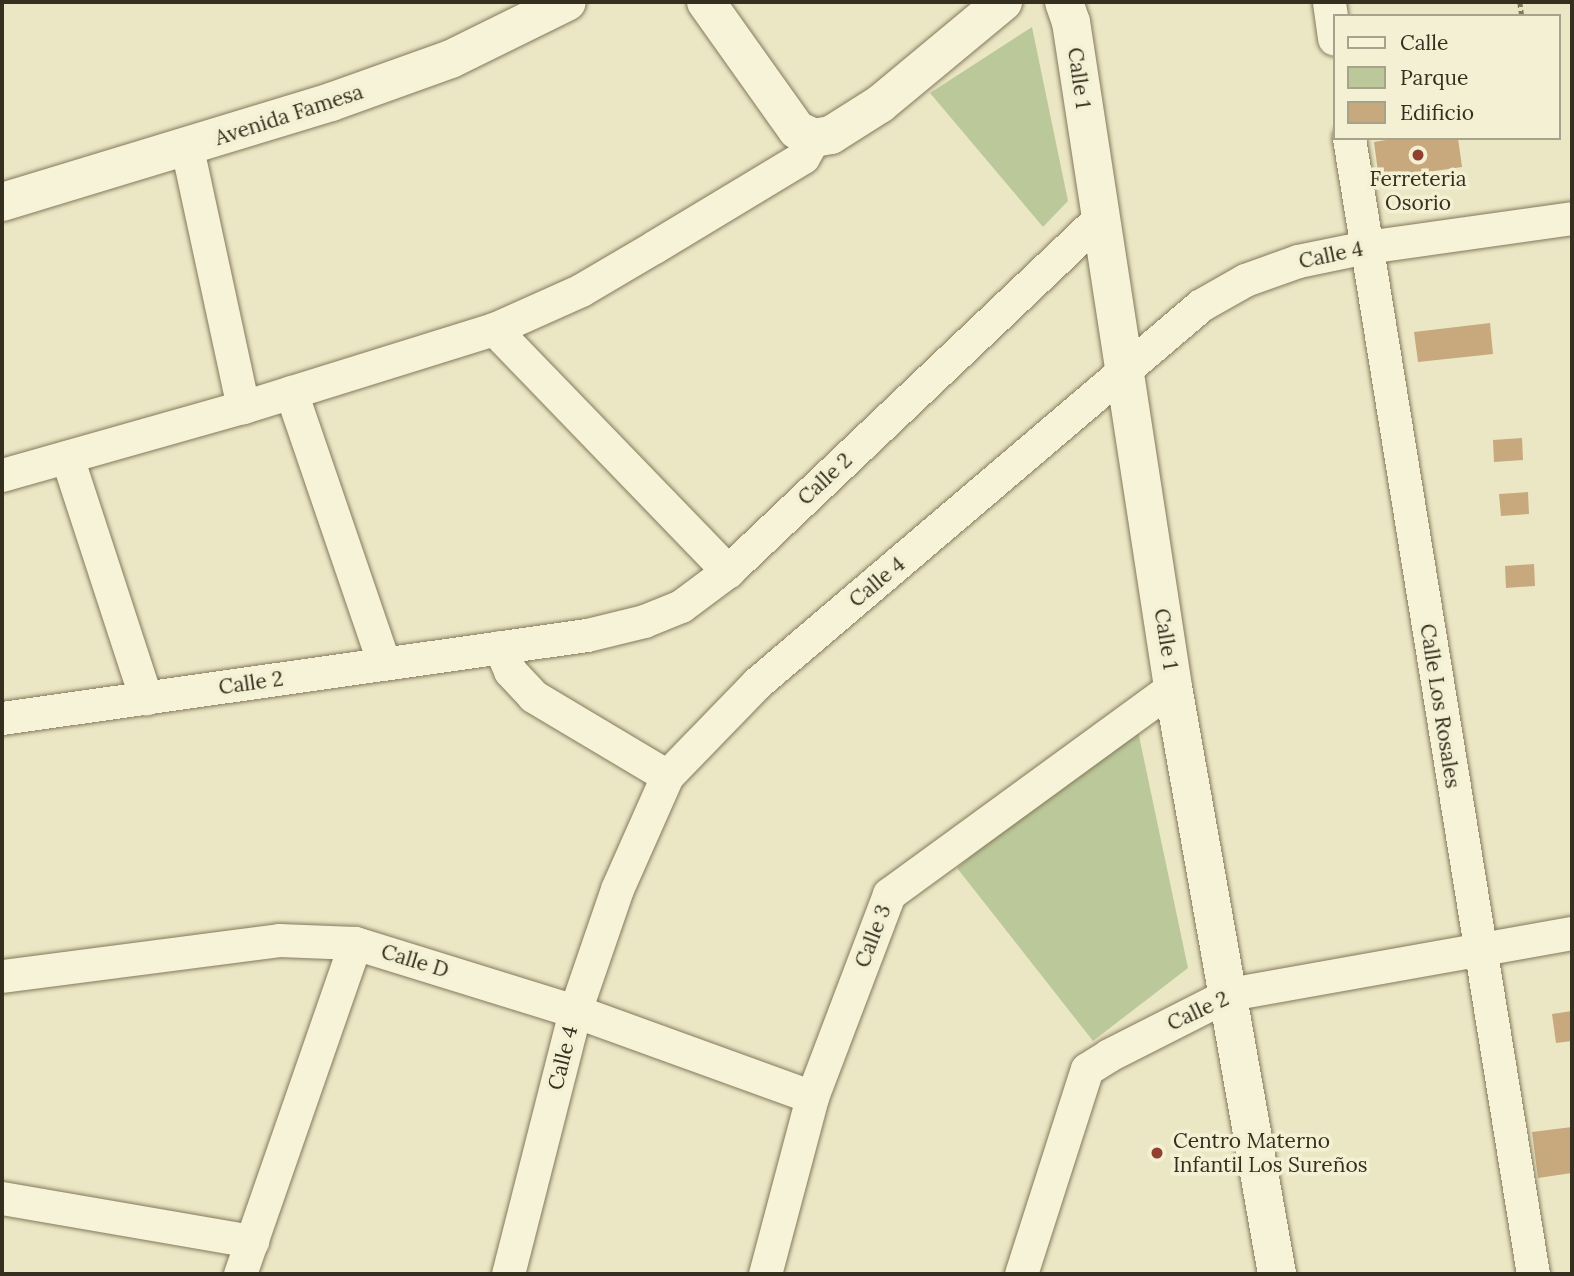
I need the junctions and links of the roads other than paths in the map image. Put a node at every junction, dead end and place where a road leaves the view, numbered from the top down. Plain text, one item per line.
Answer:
1 (566, 2) edge
2 (705, 2) edge
3 (1003, 2) edge
4 (1064, 2) edge
5 (1329, 2) edge
6 (1332, 24) edge
7 (814, 138) junction
8 (1349, 140) edge
9 (187, 149) junction
10 (2, 202) edge
11 (1100, 218) junction
12 (1572, 218) edge
13 (1366, 247) junction
14 (494, 329) junction
15 (1123, 374) junction
16 (291, 393) junction
17 (243, 407) junction
18 (67, 457) junction
19 (2, 475) edge
20 (728, 571) junction
21 (500, 647) junction
22 (384, 664) junction
23 (1173, 687) junction
24 (146, 698) junction
25 (2, 718) edge
26 (667, 776) junction
27 (1572, 933) edge
28 (355, 943) junction
29 (1479, 950) junction
30 (2, 976) edge
31 (1229, 994) junction
32 (575, 1011) junction
33 (812, 1097) junction
34 (2, 1198) edge
35 (252, 1241) junction
36 (240, 1274) edge
37 (508, 1274) edge
38 (765, 1274) edge
39 (1021, 1274) edge
40 (1278, 1274) edge
41 (1533, 1274) edge

1 - 9 street, Avenida Famesa
2 - 7 street
3 - 7 street
4 - 11 street, Calle 1
5 - 6 street
7 - 14 street
8 - 13 street, Calle Los Rosales
9 - 10 street, Avenida Famesa
9 - 17 street
11 - 15 street, Calle 1
11 - 20 street, Calle 2
12 - 13 street, Calle 4
13 - 15 street, Calle 4
13 - 29 street, Calle Los Rosales
14 - 16 street
14 - 20 street
15 - 23 street, Calle 1
15 - 26 street, Calle 4
16 - 17 street
16 - 22 street
17 - 18 street
18 - 19 street
18 - 24 street
20 - 21 street, Calle 2
21 - 22 street, Calle 2
21 - 26 street
22 - 24 street, Calle 2
23 - 31 street, Calle 1
23 - 33 street, Calle 3
24 - 25 street, Calle 2
26 - 32 street, Calle 4
27 - 29 street, Calle 2
28 - 30 street, Calle D
28 - 32 street, Calle D
28 - 35 street
29 - 31 street, Calle 2
29 - 41 street, Calle Los Rosales
31 - 39 street, Calle 2
31 - 40 street, Calle 1
32 - 33 street, Calle D
32 - 37 street, Calle 4
33 - 38 street, Calle 3
34 - 35 street
35 - 36 street

